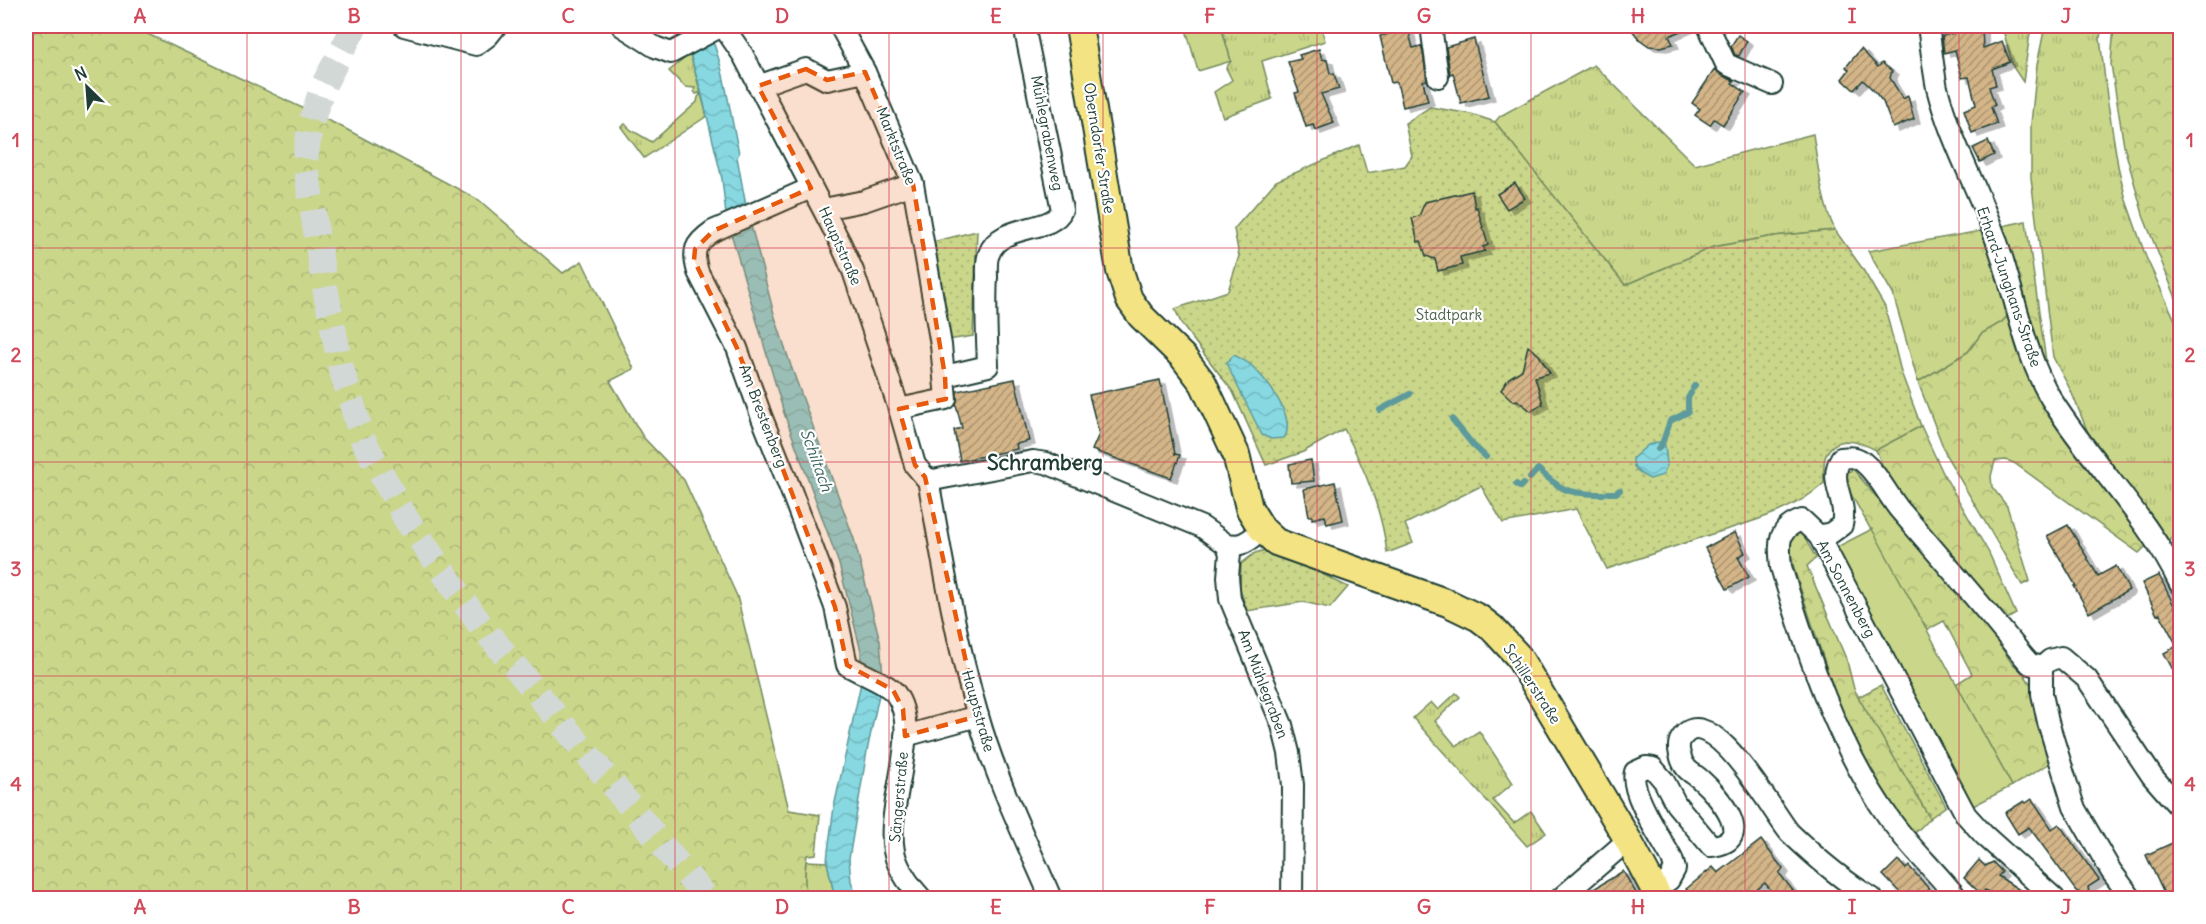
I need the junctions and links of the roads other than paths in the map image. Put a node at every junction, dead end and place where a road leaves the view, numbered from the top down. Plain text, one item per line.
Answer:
1 (405, 26) edge
2 (496, 26) edge
3 (622, 26) edge
4 (840, 26) edge
5 (1024, 26) edge
6 (1079, 26) edge
7 (1431, 26) edge
8 (1708, 26) edge
9 (1928, 26) edge
10 (719, 28) edge
11 (865, 72) junction
12 (1438, 77) dead end
13 (1772, 84) dead end
14 (758, 86) junction
15 (913, 184) junction
16 (811, 188) junction
17 (824, 208) junction
18 (1120, 271) joint
19 (945, 376) junction
20 (899, 409) junction
21 (928, 478) junction
22 (1262, 529) junction
23 (1819, 536) junction
24 (1226, 544) junction
25 (2181, 584) edge
26 (2042, 668) junction
27 (893, 690) joint
28 (978, 716) junction
29 (904, 736) junction
30 (2181, 808) edge
31 (1628, 840) junction
32 (1657, 894) edge
33 (921, 898) edge
34 (1052, 898) edge
35 (1292, 898) edge
36 (1561, 898) edge
37 (1872, 898) edge
38 (1957, 898) edge
39 (2054, 898) edge
40 (2131, 898) edge

1 - 2 street
3 - 10 street
4 - 11 street, Marktstraße
5 - 19 street, Mühlegrabenweg
6 - 18 main road, Oberndorfer Straße
7 - 12 street
8 - 13 street
9 - 25 street, Erhard-Junghans-Straße
10 - 14 street, Hauptstraße
11 - 14 street
11 - 15 street, Marktstraße
14 - 16 street, Hauptstraße
15 - 17 street
15 - 19 street, Marktstraße
16 - 17 street, Hauptstraße
16 - 27 street, Am Brestenberg
17 - 20 street, Hauptstraße
18 - 22 main road, Schillerstraße
19 - 20 street
20 - 21 street, Hauptstraße
21 - 24 street
21 - 28 street, Hauptstraße
22 - 24 street
22 - 31 main road, Schillerstraße
23 - 26 street
23 - 38 street, Am Sonnenberg
23 - 39 street, Am Sonnenberg
24 - 35 street, Am Mühlegraben
26 - 30 street
26 - 40 street
27 - 29 street, Sängerstraße
28 - 29 street
28 - 34 street, Hauptstraße
29 - 33 street, Sängerstraße
31 - 32 main road, Schillerstraße
31 - 36 street
32 - 37 street

